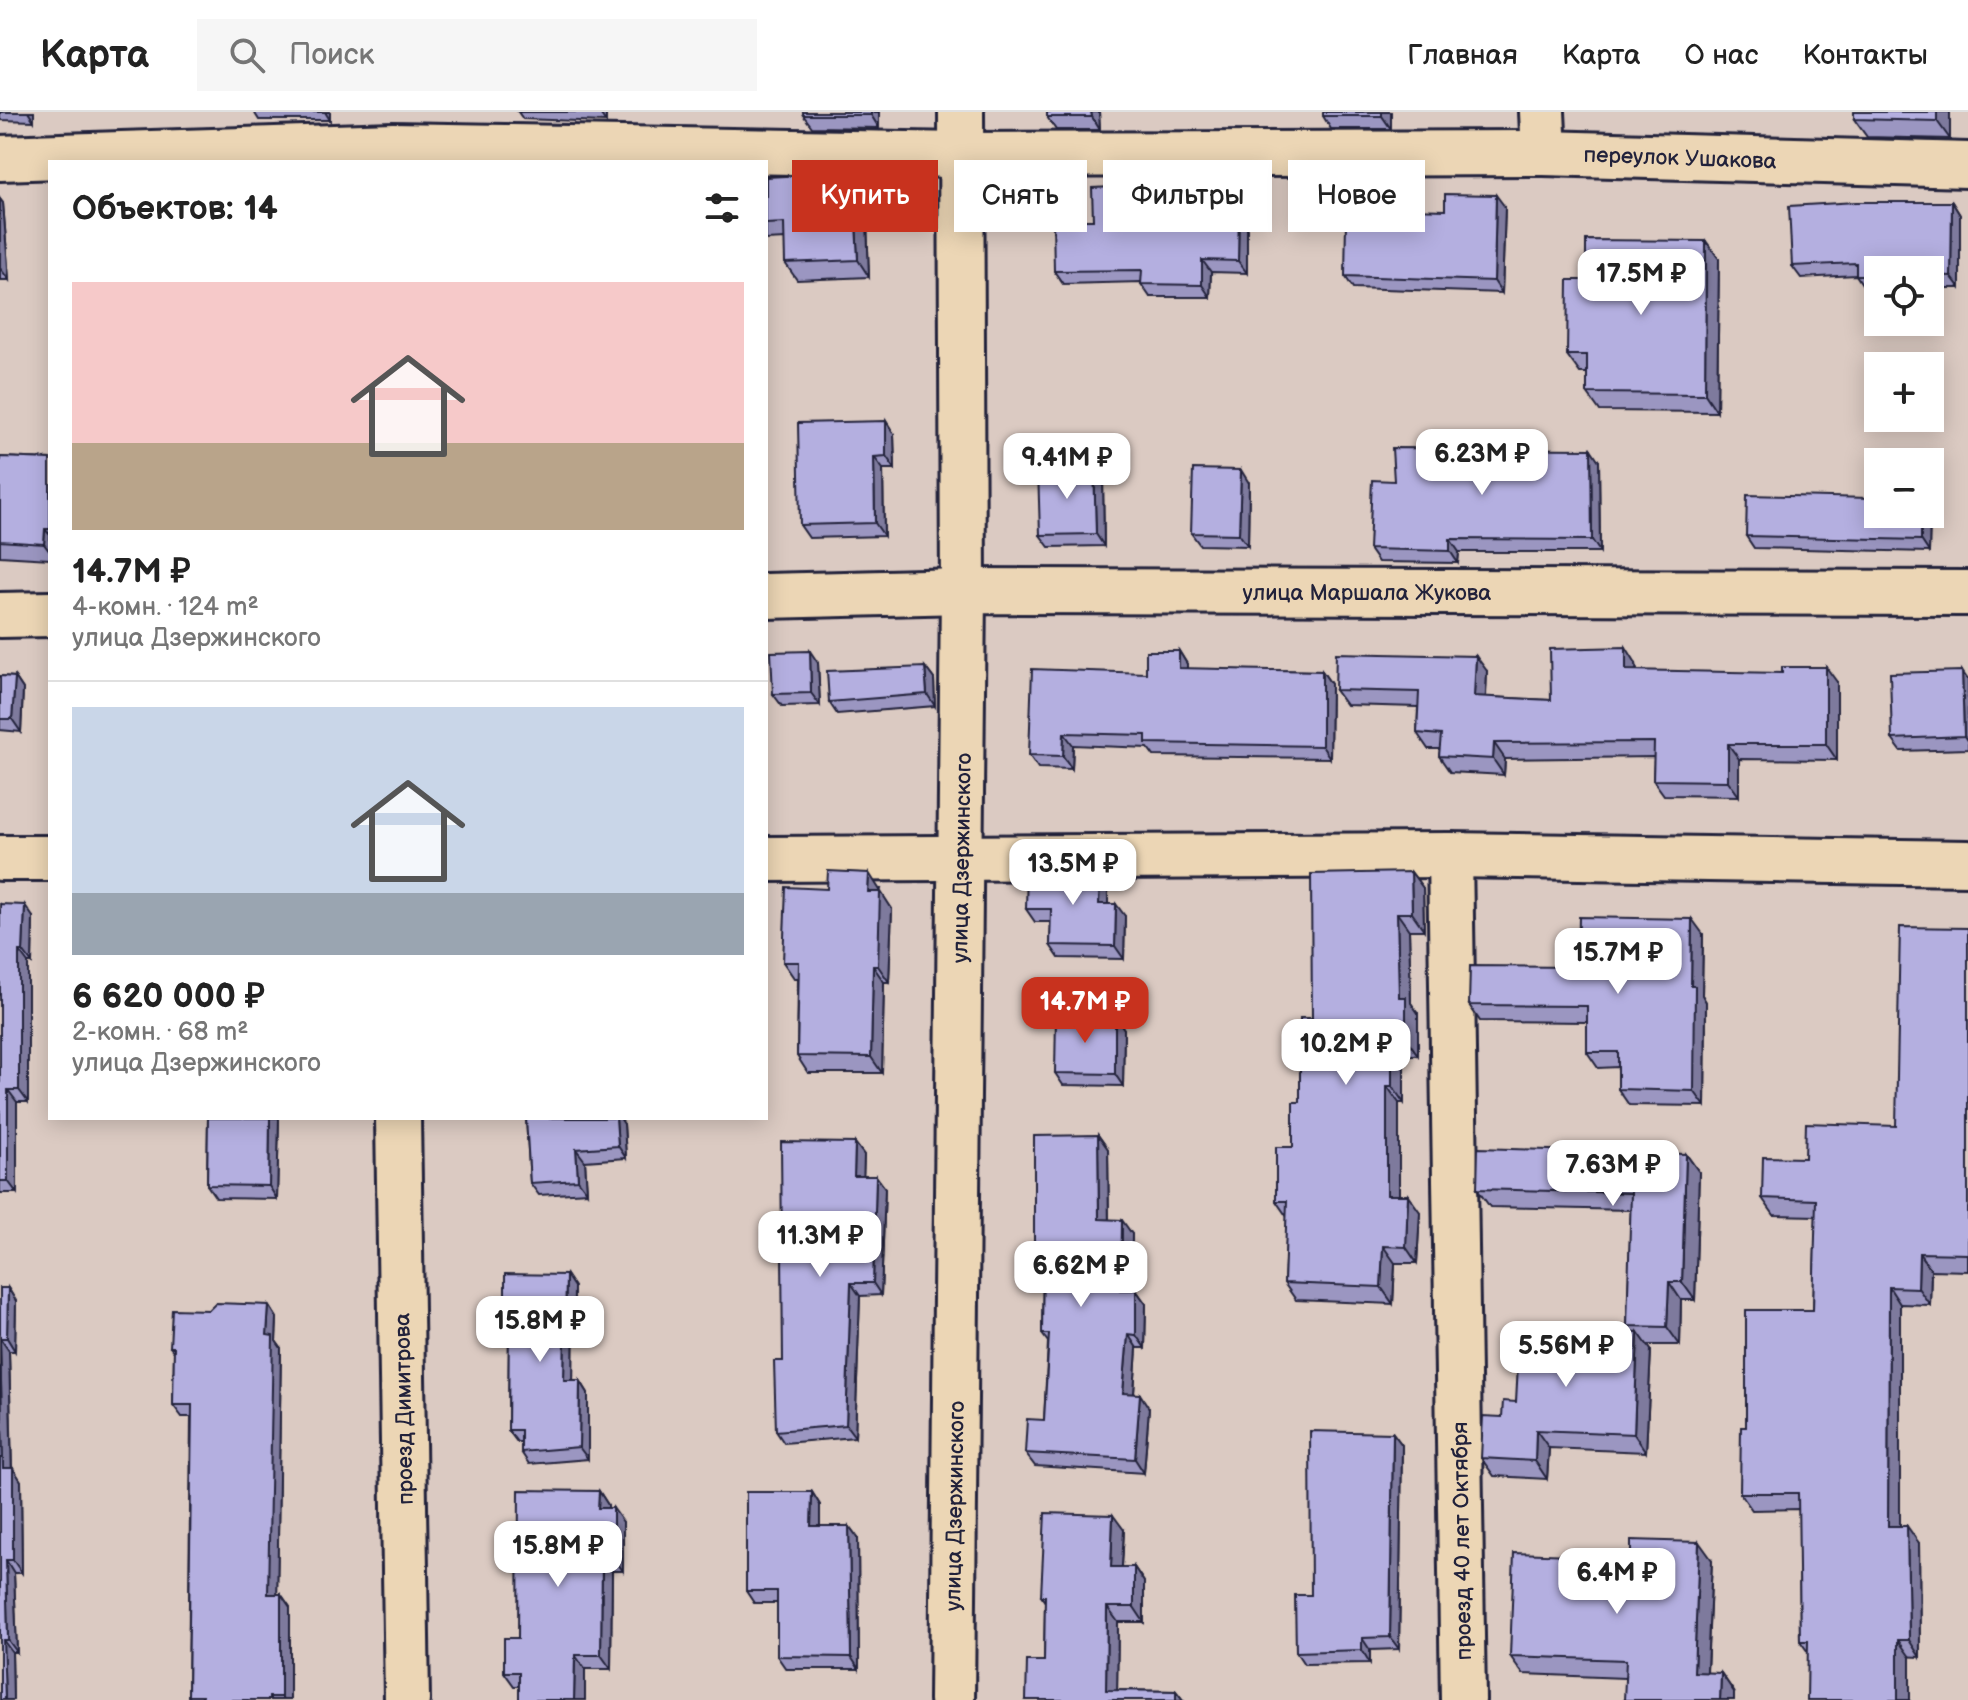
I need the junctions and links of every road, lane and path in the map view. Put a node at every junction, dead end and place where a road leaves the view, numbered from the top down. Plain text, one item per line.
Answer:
1 (393, 128) edge
2 (1543, 132) edge
3 (961, 133) edge
4 (0, 158) edge
5 (1968, 165) edge
6 (963, 591) junction
7 (1968, 593) edge
8 (768, 596) edge
9 (48, 614) edge
10 (0, 615) edge
11 (1450, 855) junction
12 (0, 858) edge
13 (48, 858) edge
14 (768, 859) edge
15 (962, 859) junction
16 (1968, 863) edge
17 (398, 1120) edge
18 (407, 1700) edge
19 (952, 1700) edge
20 (1463, 1700) edge

1 - 3 street, переулок Ушакова
1 - 4 street, переулок Ушакова
2 - 3 street, переулок Ушакова
2 - 5 street, переулок Ушакова
3 - 6 street, улица Дзержинского
6 - 7 street, улица Маршала Жукова
6 - 8 street, улица Маршала Жукова
6 - 15 street, улица Дзержинского
9 - 10 street
11 - 15 street
11 - 16 street
11 - 20 street, проезд 40 лет Октября
12 - 13 street
14 - 15 street
15 - 19 street, улица Дзержинского
17 - 18 street, проезд Димитрова

